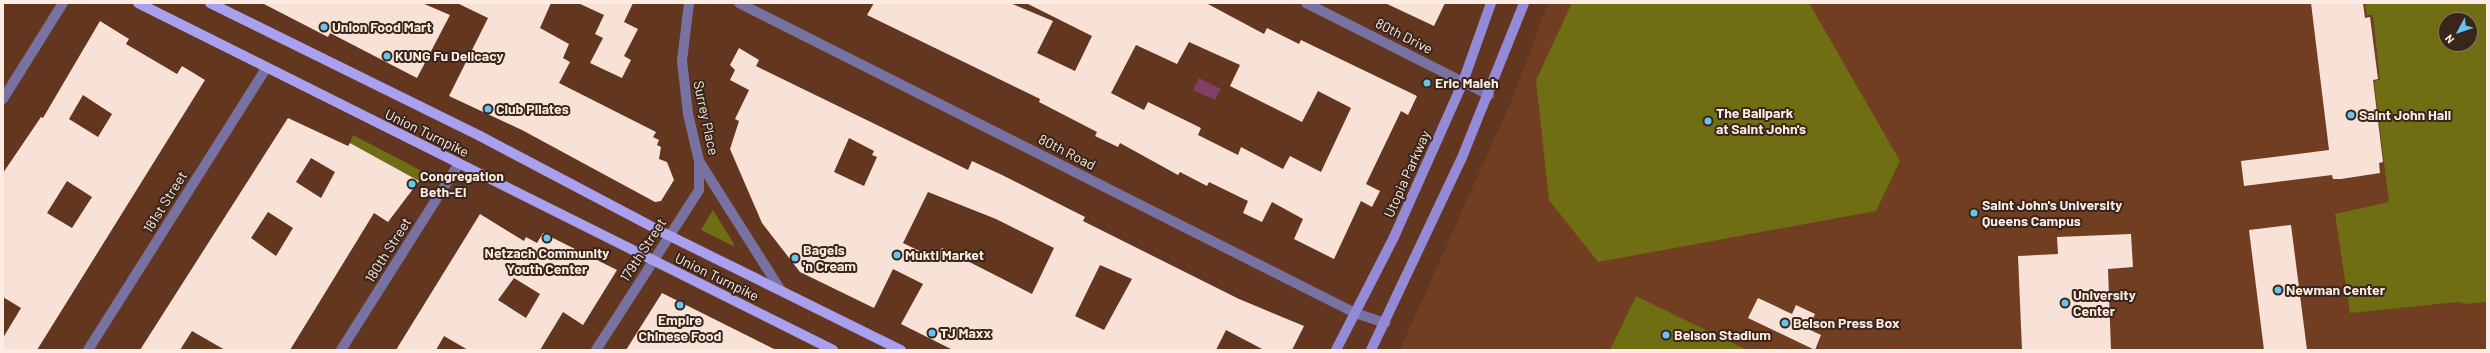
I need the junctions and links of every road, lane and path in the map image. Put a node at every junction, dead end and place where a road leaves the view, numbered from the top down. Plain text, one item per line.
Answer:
1 (63, 3) edge
2 (138, 3) edge
3 (210, 3) edge
4 (689, 3) edge
5 (739, 3) edge
6 (1306, 3) edge
7 (1491, 3) edge
8 (1524, 3) edge
9 (266, 68) junction
10 (1463, 82) junction
11 (1489, 95) junction
12 (3, 98) edge
13 (699, 161) junction
14 (458, 165) junction
15 (668, 235) junction
16 (652, 260) junction
17 (780, 289) junction
18 (1355, 313) junction
19 (1384, 323) junction
20 (88, 350) edge
21 (341, 350) edge
22 (596, 350) edge
23 (834, 350) edge
24 (901, 350) edge
25 (1336, 350) edge
26 (1371, 350) edge

1 - 12 street
2 - 9 main road, Union Turnpike
3 - 15 main road, Union Turnpike
4 - 13 street, Surrey Place
5 - 18 street, 80th Road
6 - 10 street, 80th Drive
7 - 10 main road, Utopia Parkway
8 - 11 main road
9 - 14 main road, Union Turnpike
9 - 20 street, 181st Street
10 - 11 street, 80th Drive
10 - 18 main road, Utopia Parkway
11 - 19 main road
13 - 15 street, 179th Street
13 - 17 street, Surrey Place
14 - 16 main road, Union Turnpike
14 - 21 street, 180th Street
15 - 16 street, 179th Street
15 - 17 main road, Union Turnpike
16 - 22 street, 179th Street
16 - 23 main road, Union Turnpike
17 - 24 main road, Union Turnpike
18 - 19 street, 80th Road
18 - 25 main road, Utopia Parkway
19 - 26 main road

